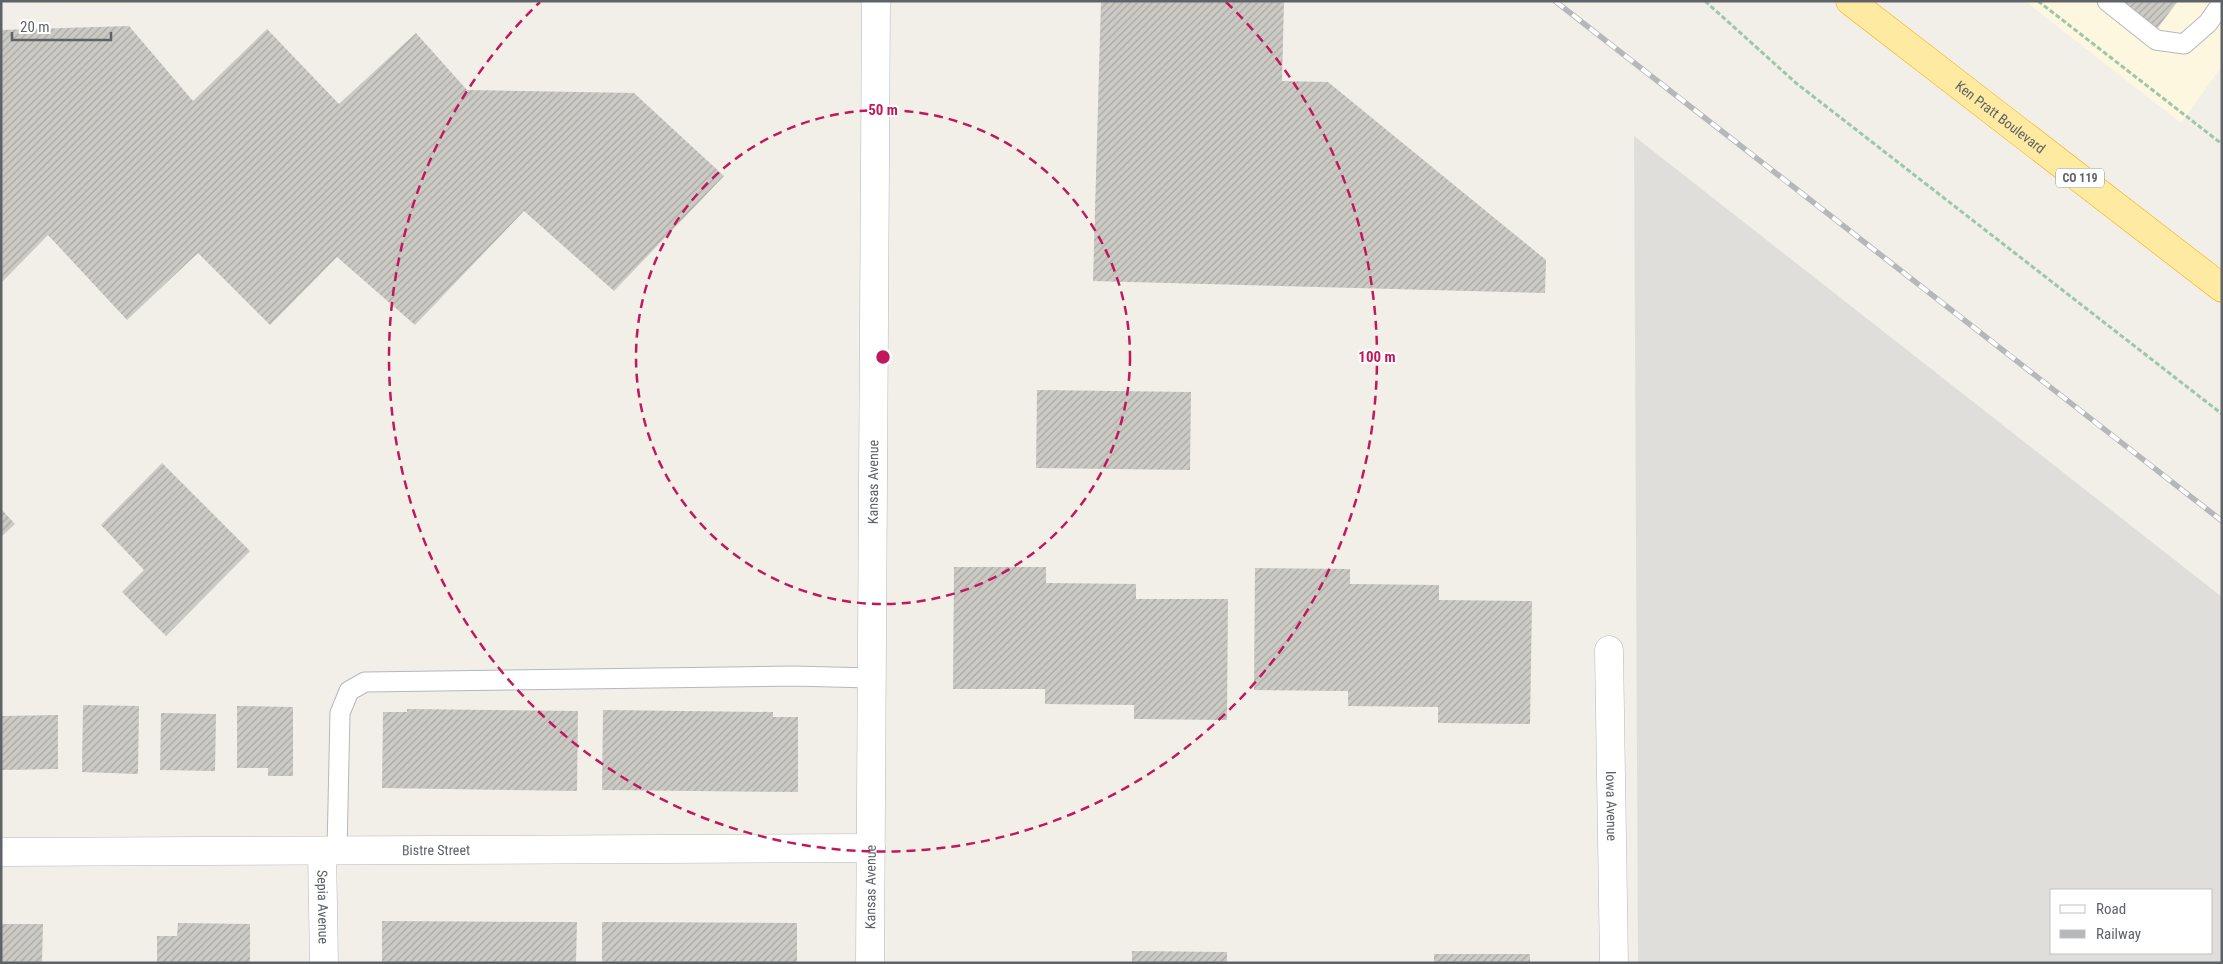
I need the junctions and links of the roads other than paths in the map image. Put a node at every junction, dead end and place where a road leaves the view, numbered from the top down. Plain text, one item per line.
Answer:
1 (876, 1) edge
2 (1850, 1) edge
3 (2107, 1) edge
4 (2222, 3) edge
5 (2222, 288) edge
6 (1609, 650) dead end
7 (872, 678) junction
8 (871, 848) junction
9 (330, 851) junction
10 (1, 852) edge
11 (324, 963) edge
12 (870, 963) edge
13 (1614, 963) edge

1 - 7 street, Kansas Avenue
2 - 5 highway, Ken Pratt Boulevard / CO 119
3 - 4 lane
6 - 13 street, Iowa Avenue
7 - 8 street, Kansas Avenue
7 - 9 lane
8 - 9 street, Bistre Street
8 - 12 street, Kansas Avenue
9 - 10 street, Bistre Street
9 - 11 street, Sepia Avenue

